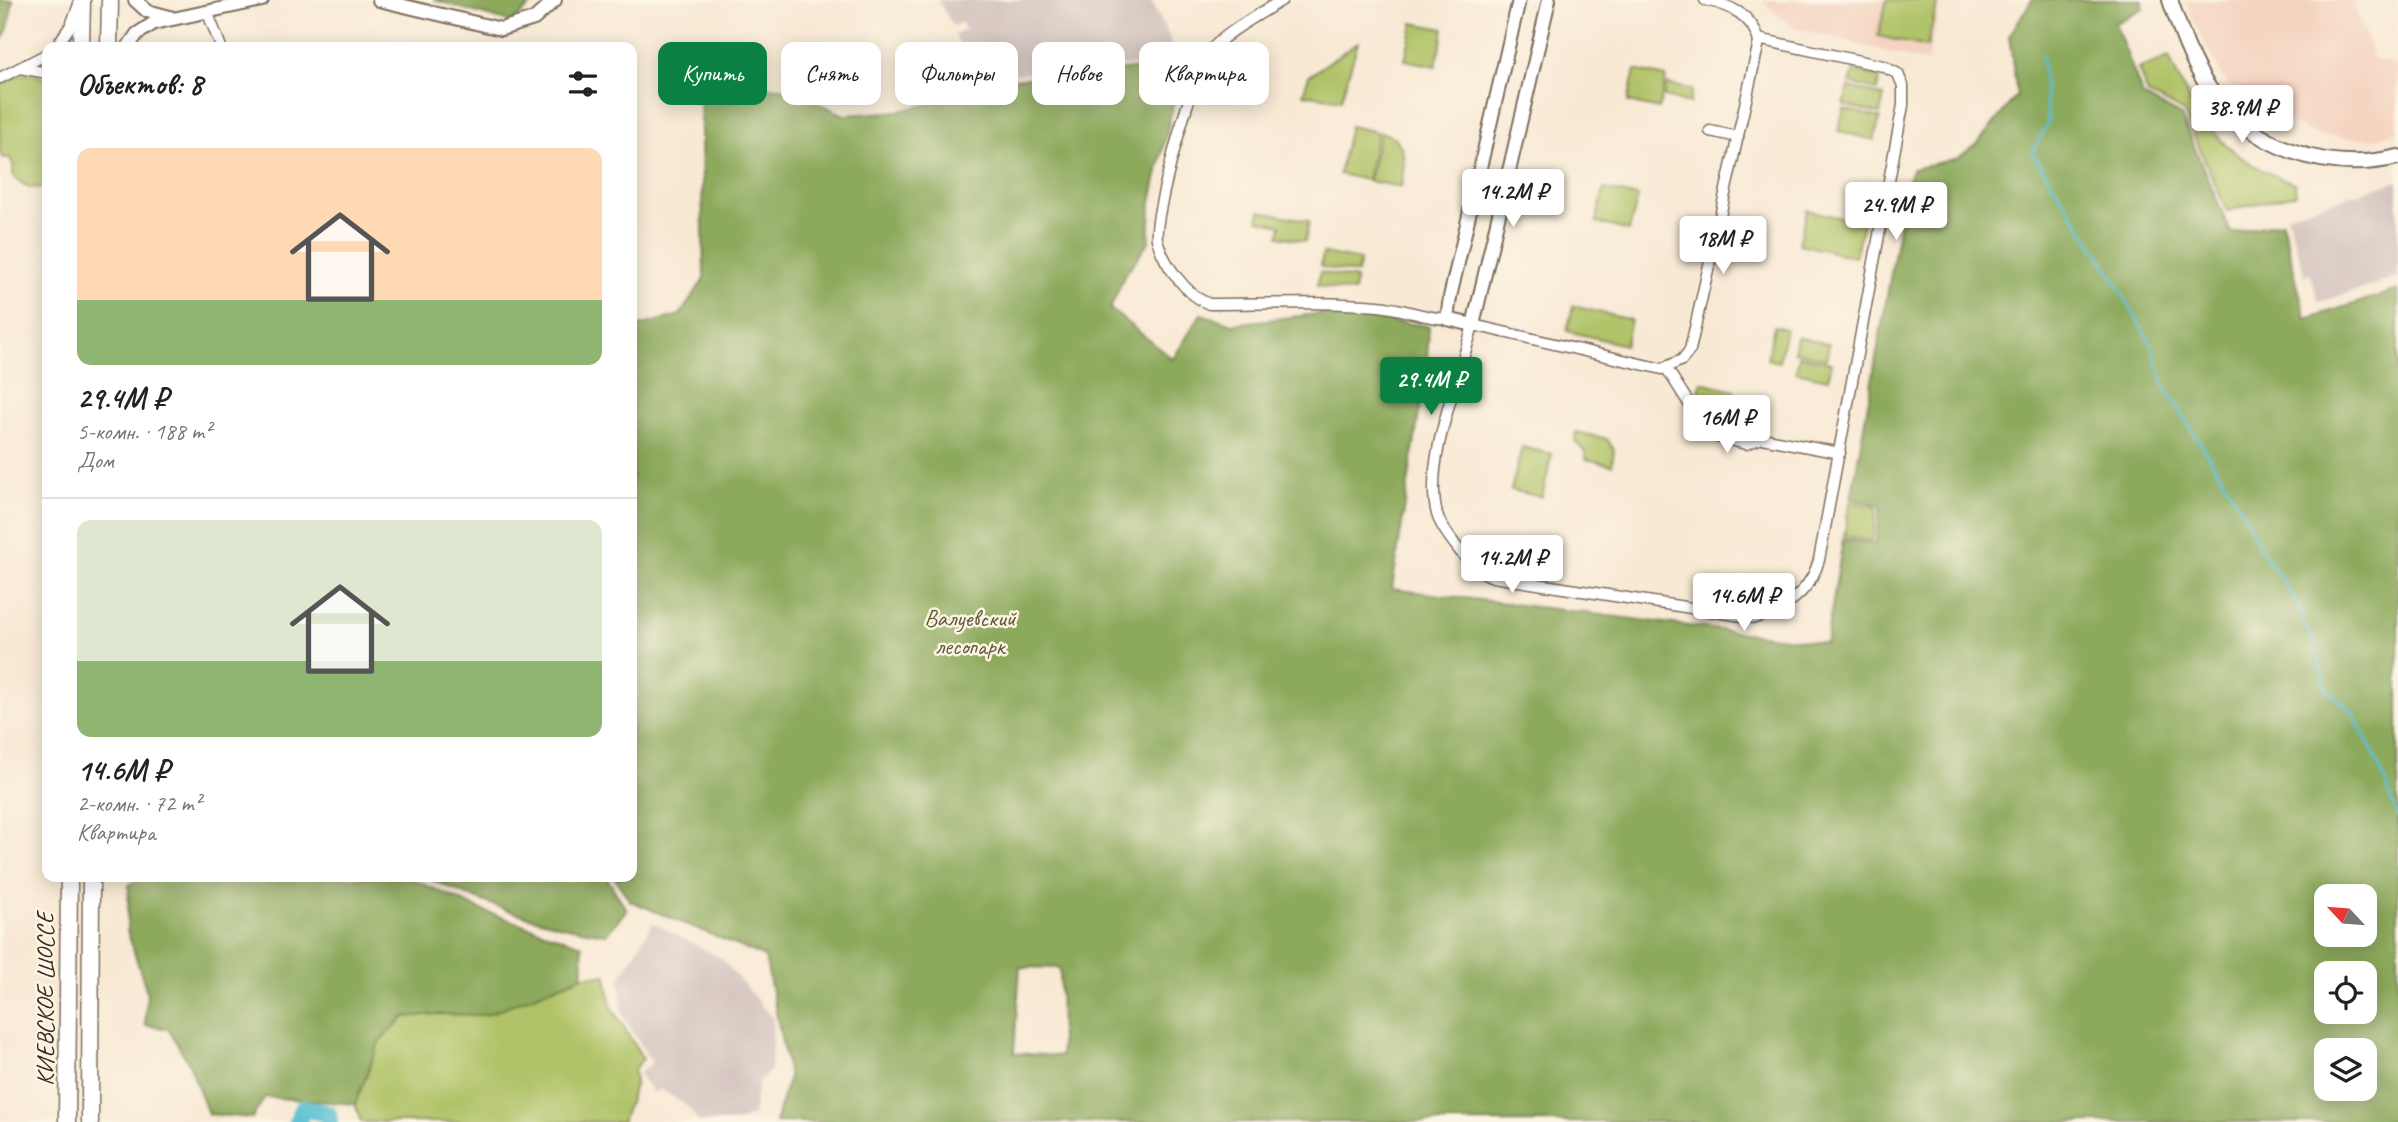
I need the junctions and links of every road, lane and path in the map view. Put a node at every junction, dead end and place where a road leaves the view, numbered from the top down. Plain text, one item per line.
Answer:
1 (81, 0) edge
2 (110, 0) edge
3 (135, 0) edge
4 (262, 0) edge
5 (379, 0) edge
6 (555, 0) edge
7 (1282, 0) edge
8 (1520, 0) edge
9 (1549, 0) edge
10 (1705, 0) edge
11 (2170, 0) edge
12 (207, 11) junction
13 (177, 18) junction
14 (1758, 38) junction
15 (59, 42) edge
16 (81, 42) edge
17 (109, 42) edge
18 (132, 42) edge
19 (219, 42) edge
20 (42, 57) edge
21 (20, 68) junction
22 (42, 72) edge
23 (0, 78) edge
24 (1710, 131) dead end
25 (1738, 137) junction
26 (2398, 157) edge
27 (1447, 319) junction
28 (1473, 325) junction
29 (1667, 369) junction
30 (1840, 453) junction
31 (69, 882) edge
32 (91, 882) edge
33 (67, 1122) edge
34 (90, 1122) edge

1 - 15 street
1 - 16 highway
2 - 17 highway
3 - 13 street
4 - 12 street
5 - 6 street
7 - 27 street
8 - 27 street
9 - 28 street
10 - 14 street
11 - 26 main road
12 - 13 street
12 - 19 street
13 - 18 street
14 - 25 street
14 - 30 street
20 - 21 street
21 - 22 street
21 - 23 street
24 - 25 street
25 - 29 street
27 - 28 street
28 - 29 street
28 - 30 street
29 - 30 street
31 - 33 highway, КИЕВСКОЕ ШОССЕ
32 - 34 highway, КИЕВСКОЕ ШОССЕ

